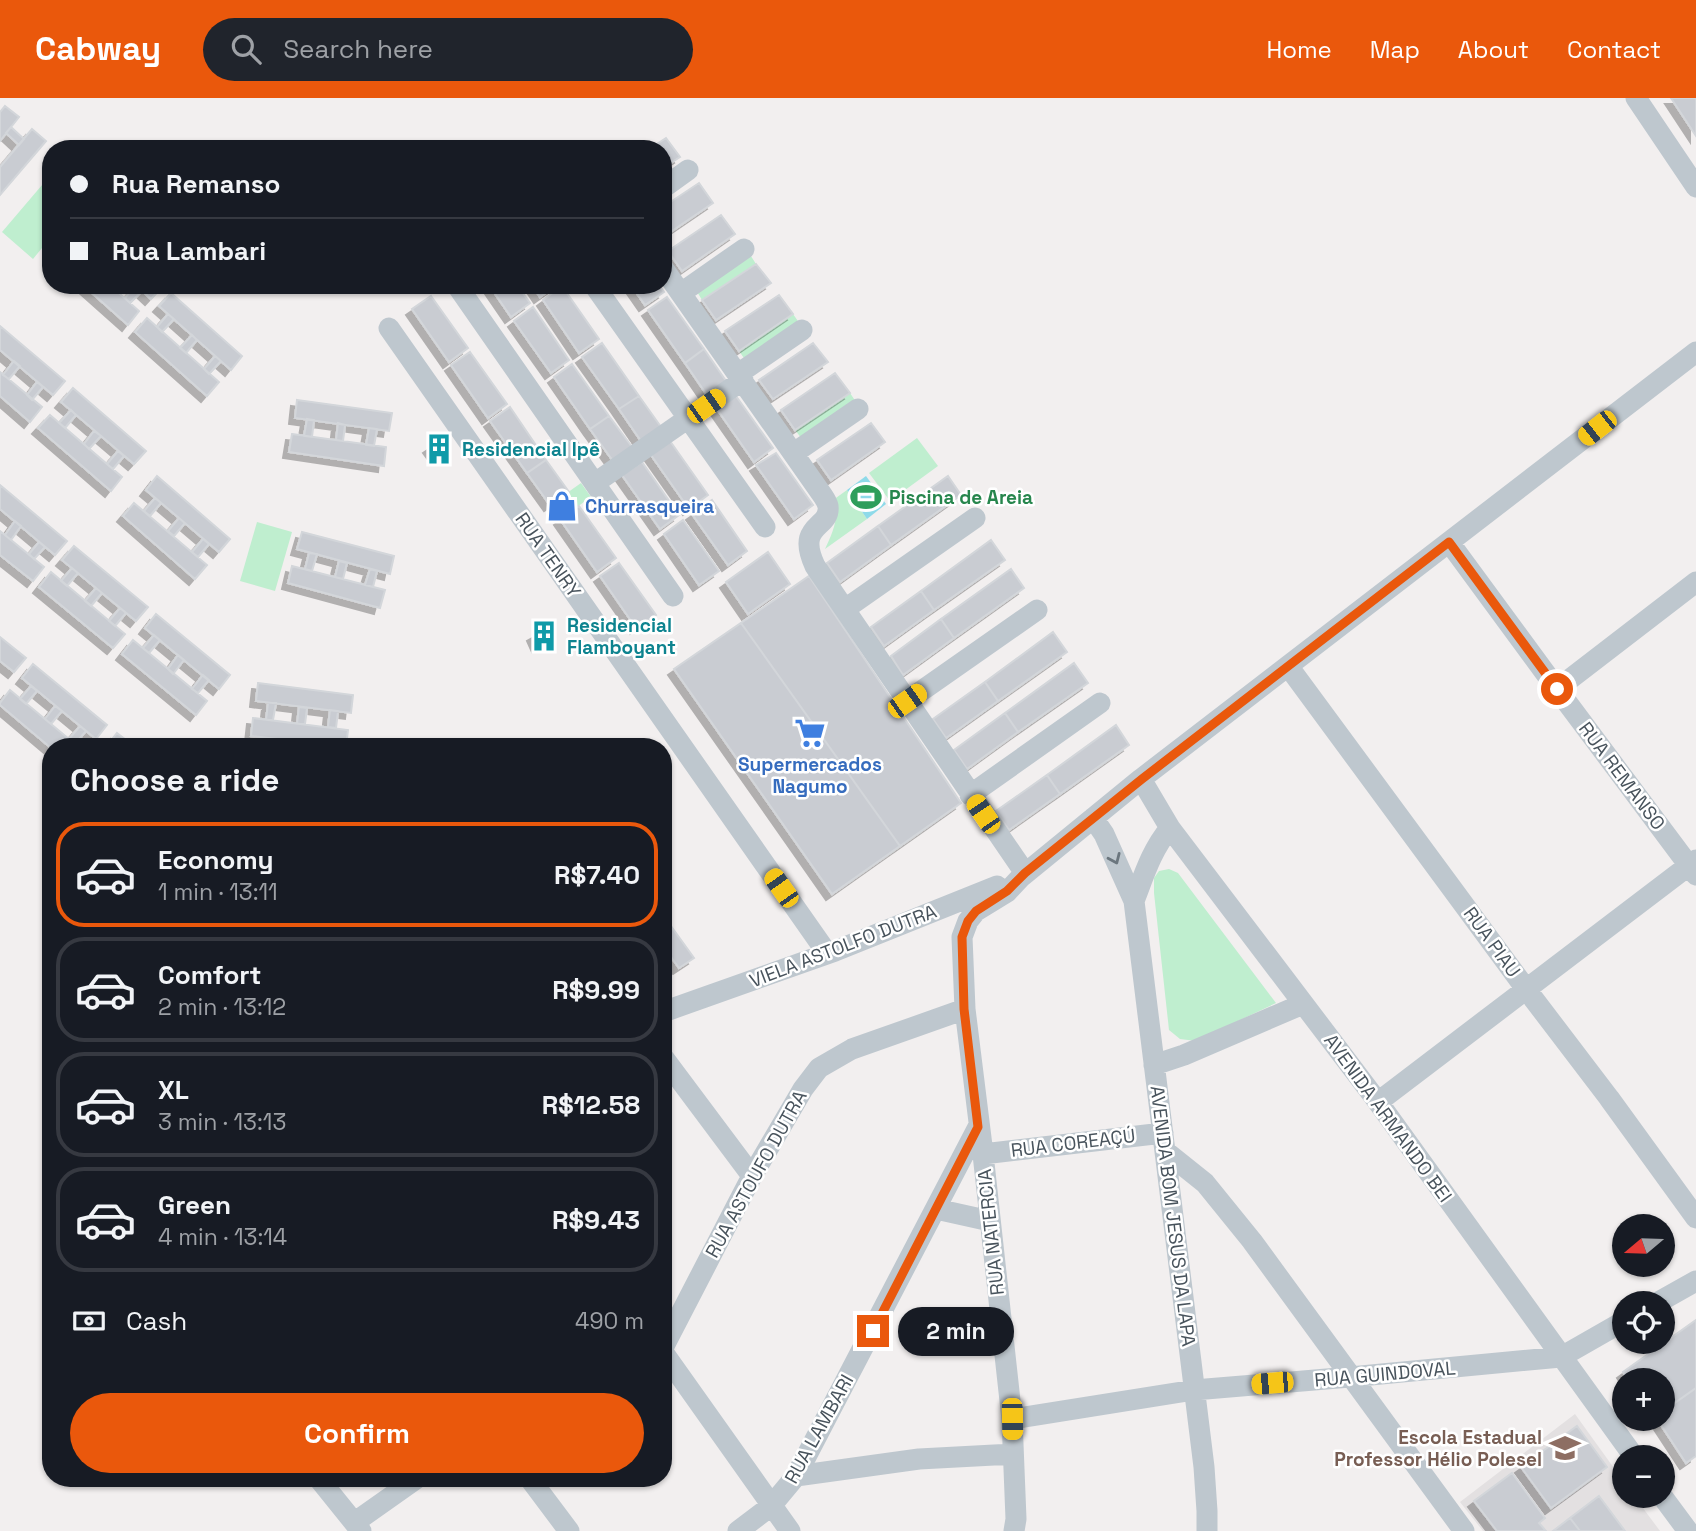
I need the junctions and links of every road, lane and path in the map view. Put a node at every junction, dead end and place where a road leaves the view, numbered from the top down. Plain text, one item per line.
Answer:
1 (1636, 98) edge
2 (688, 170) dead end
3 (672, 182) edge
4 (1696, 187) edge
5 (744, 249) dead end
6 (672, 280) edge
7 (681, 293) junction
8 (463, 294) edge
9 (600, 294) edge
10 (389, 328) dead end
11 (802, 330) dead end
12 (1696, 352) edge
13 (740, 377) junction
14 (858, 409) dead end
15 (688, 419) junction
16 (794, 453) junction
17 (595, 483) junction
18 (975, 518) dead end
19 (765, 527) dead end
20 (1449, 542) junction
21 (1696, 582) edge
22 (673, 596) dead end
23 (845, 609) junction
24 (1038, 610) dead end
25 (1288, 666) junction
26 (1557, 689) junction
27 (907, 701) junction
28 (1100, 703) dead end
29 (1142, 779) junction
30 (970, 795) junction
31 (1093, 818) junction
32 (1170, 828) junction
33 (1694, 867) edge
34 (1023, 875) junction
35 (1134, 901) junction
36 (827, 953) junction
37 (1526, 989) junction
38 (1303, 1004) junction
39 (672, 1009) edge
40 (964, 1009) junction
41 (1154, 1065) junction
42 (672, 1069) edge
43 (1378, 1102) junction
44 (978, 1127) junction
45 (1164, 1142) junction
46 (983, 1154) junction
47 (752, 1176) junction
48 (936, 1209) junction
49 (1696, 1218) edge
50 (990, 1221) junction
51 (1696, 1281) edge
52 (1675, 1293) edge
53 (1612, 1328) edge
54 (672, 1332) edge
55 (1561, 1357) junction
56 (1350, 1377) junction
57 (672, 1384) edge
58 (1194, 1390) junction
59 (1012, 1419) junction
60 (1625, 1445) edge
61 (1013, 1454) junction
62 (796, 1476) junction
63 (326, 1487) edge
64 (406, 1487) edge
65 (536, 1487) edge
66 (771, 1506) junction
67 (1671, 1508) edge
68 (358, 1527) edge
69 (569, 1531) edge
70 (738, 1531) edge
71 (790, 1531) edge
72 (1014, 1531) edge
73 (1207, 1531) edge
74 (1464, 1531) edge
75 (1688, 1531) edge

1 - 4 street
2 - 3 street
5 - 7 street
6 - 7 street
7 - 13 street
8 - 17 street
9 - 15 street
10 - 36 street, RUA TENRY
11 - 13 street
12 - 20 street, RUA NATERCIA
13 - 15 street
13 - 16 street
14 - 16 street
15 - 17 street
15 - 19 street
16 - 23 street
17 - 22 street
18 - 23 street
20 - 25 street, RUA NATERCIA
20 - 26 street, RUA REMANSO
21 - 26 street
23 - 27 street
24 - 27 street
25 - 29 street, RUA NATERCIA
25 - 37 street, RUA PIAU
26 - 33 street, RUA REMANSO
27 - 30 street
28 - 30 street
29 - 31 street, RUA NATERCIA
29 - 32 street, AVENIDA ARMANDO BEI
30 - 34 street
31 - 34 street, RUA NATERCIA
31 -> 35 street, AVENIDA BOM JESUS DA LAPA
32 - 35 street, AVENIDA BOM JESUS DA LAPA
32 - 38 street, AVENIDA ARMANDO BEI
33 - 37 street
34 - 36 street, VIELA ASTOLFO DUTRA
34 - 40 street, RUA NATERCIA
35 - 41 street, AVENIDA BOM JESUS DA LAPA
36 - 39 street, VIELA ASTOLFO DUTRA
37 - 43 street
37 - 49 street, RUA PIAU
38 - 41 street
38 - 43 street, AVENIDA ARMANDO BEI
40 - 44 street, RUA NATERCIA
40 - 47 street, RUA ASTOUFO DUTRA
41 - 45 street, AVENIDA BOM JESUS DA LAPA
42 - 47 street
43 - 55 street, AVENIDA ARMANDO BEI
44 - 46 street, RUA NATERCIA
44 - 48 street, RUA LAMBARI
45 - 46 street, RUA COREAÇÚ
45 - 56 street
45 - 58 street, AVENIDA BOM JESUS DA LAPA
46 - 50 street, RUA NATERCIA
47 - 54 street, RUA ASTOUFO DUTRA
48 - 50 street
48 - 62 street, RUA LAMBARI
50 - 59 street, RUA NATERCIA
51 - 52 street
53 - 55 street, RUA GUINDOVAL
55 - 56 street, RUA GUINDOVAL
55 - 60 street, AVENIDA ARMANDO BEI
56 - 58 street, RUA GUINDOVAL
56 - 74 street
57 - 66 street
58 - 59 street, RUA GUINDOVAL
58 - 73 street, AVENIDA BOM JESUS DA LAPA
59 - 61 street, RUA NATERCIA
61 - 62 street
61 - 72 street, RUA NATERCIA
62 - 66 street, RUA LAMBARI
63 - 68 street
64 - 68 street
65 - 69 street
66 - 70 street, RUA LAMBARI
66 - 71 street
67 - 75 street

